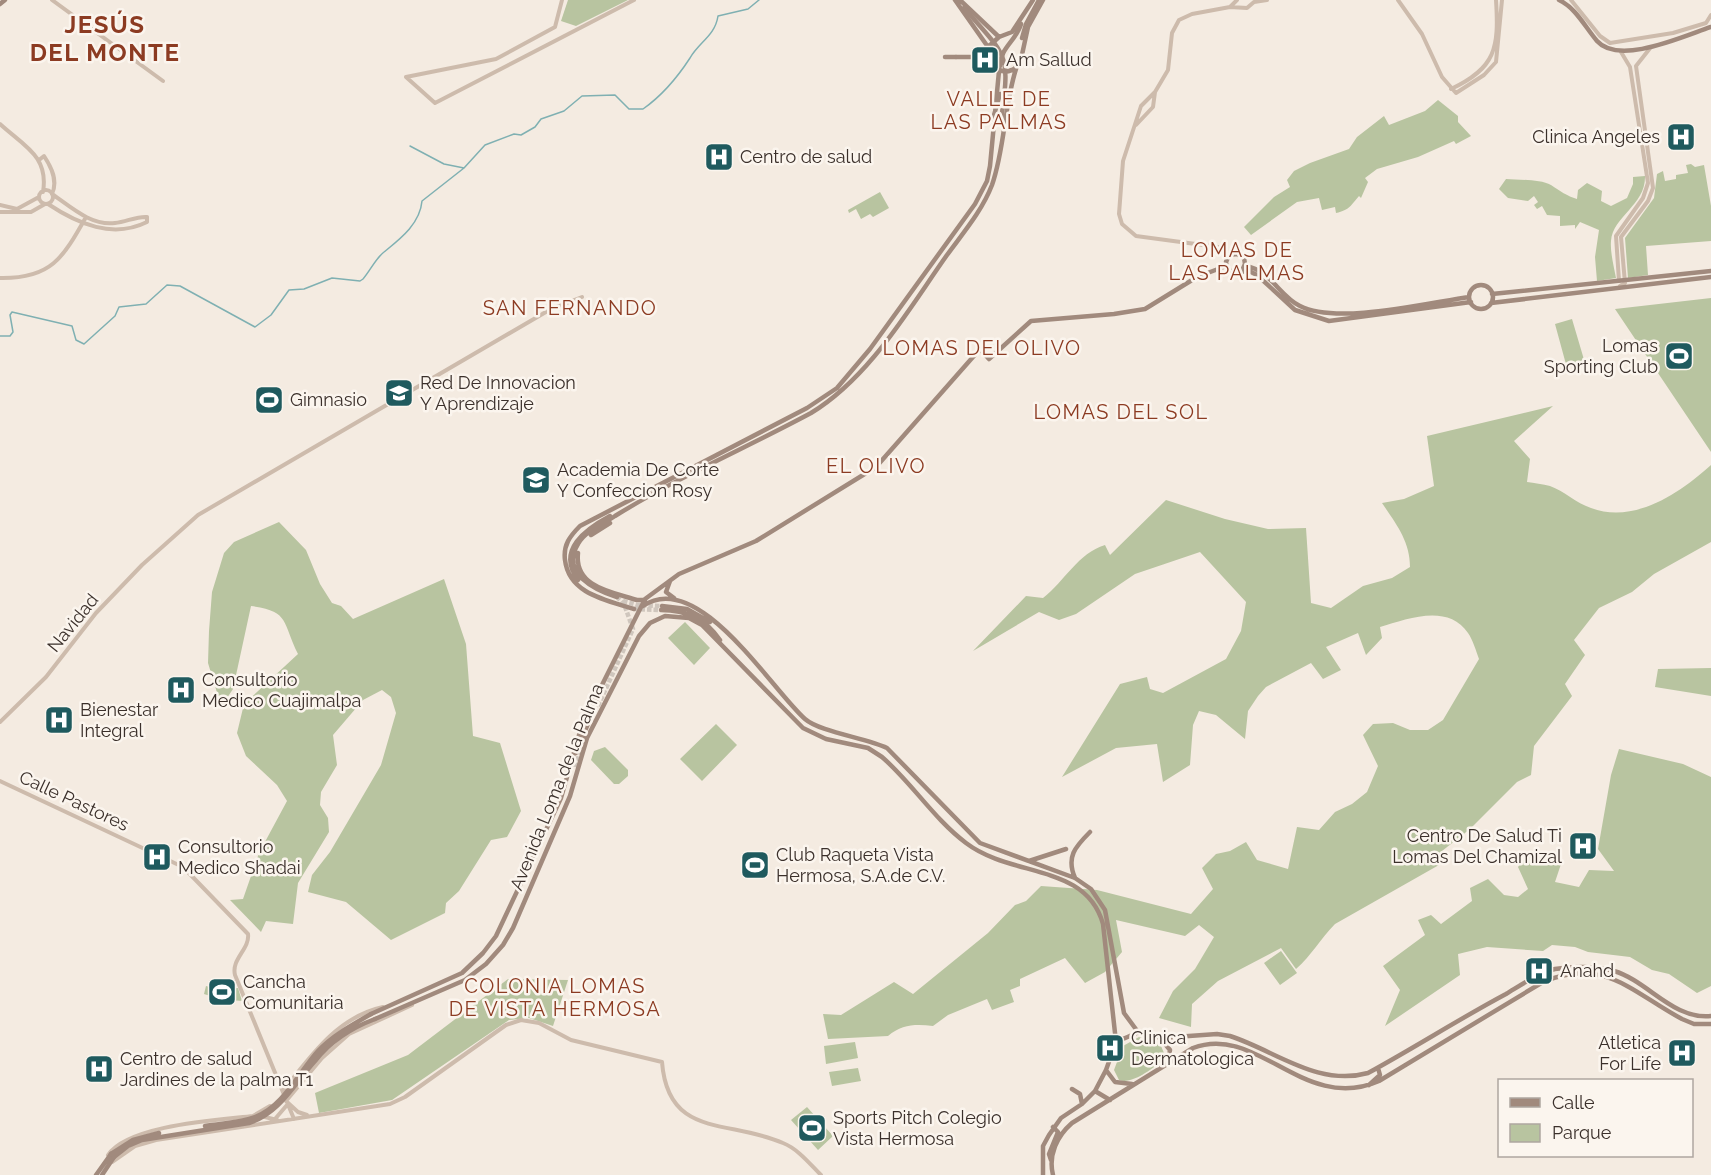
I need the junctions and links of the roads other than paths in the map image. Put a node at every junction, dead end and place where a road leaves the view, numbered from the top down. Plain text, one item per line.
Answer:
1 (5, 0) edge
2 (52, 0) edge
3 (562, 0) edge
4 (634, 0) edge
5 (955, 0) edge
6 (960, 0) edge
7 (1033, 0) edge
8 (1039, 0) edge
9 (1044, 0) edge
10 (1237, 0) edge
11 (1267, 0) edge
12 (1398, 0) edge
13 (1559, 0) edge
14 (1571, 0) edge
15 (1252, 1) edge
16 (1496, 2) edge
17 (1502, 2) edge
18 (0, 4) edge
19 (1230, 7) junction
20 (1711, 15) edge
21 (1495, 19) junction
22 (1501, 19) junction
23 (1021, 22) junction
24 (1711, 27) edge
25 (988, 29) junction
26 (981, 33) junction
27 (999, 37) junction
28 (1655, 45) junction
29 (988, 46) junction
30 (1023, 46) junction
31 (1621, 52) junction
32 (508, 53) junction
33 (945, 57) dead end
34 (512, 62) junction
35 (1007, 66) junction
36 (999, 69) junction
37 (1016, 69) junction
38 (998, 79) junction
39 (1012, 80) junction
40 (164, 81) dead end
41 (1463, 85) junction
42 (1451, 89) junction
43 (1155, 92) junction
44 (1000, 94) dead end
45 (1148, 98) junction
46 (1154, 102) junction
47 (1138, 114) junction
48 (993, 117) junction
49 (1144, 117) junction
50 (0, 124) edge
51 (1136, 126) junction
52 (1003, 130) junction
53 (991, 154) junction
54 (998, 155) junction
55 (39, 160) junction
56 (43, 192) junction
57 (52, 194) junction
58 (39, 197) junction
59 (47, 204) junction
60 (0, 205) edge
61 (0, 212) edge
62 (86, 217) junction
63 (83, 222) junction
64 (1229, 255) junction
65 (1226, 266) junction
66 (1243, 269) junction
67 (1711, 271) edge
68 (1711, 277) edge
69 (0, 278) edge
70 (1621, 281) junction
71 (1613, 288) junction
72 (1492, 294) junction
73 (582, 297) dead end
74 (1470, 300) junction
75 (1491, 303) junction
76 (625, 510) junction
77 (672, 578) junction
78 (658, 589) junction
79 (617, 597) tunnel mouth
80 (669, 598) junction
81 (645, 599) junction
82 (679, 600) junction
83 (622, 603) junction
84 (627, 608) tunnel mouth
85 (641, 608) junction
86 (634, 609) tunnel mouth
87 (731, 638) junction
88 (723, 646) junction
89 (610, 669) junction
90 (618, 674) junction
91 (597, 702) tunnel mouth
92 (0, 722) edge
93 (863, 738) junction
94 (861, 746) junction
95 (573, 766) junction
96 (0, 781) edge
97 (557, 827) junction
98 (963, 827) junction
99 (1090, 832) dead end
100 (956, 833) junction
101 (971, 836) junction
102 (966, 843) junction
103 (1066, 849) dead end
104 (1026, 861) junction
105 (1075, 878) junction
106 (1633, 980) junction
107 (445, 982) junction
108 (1641, 985) junction
109 (1520, 986) junction
110 (1630, 986) junction
111 (444, 990) junction
112 (1512, 990) junction
113 (1636, 991) junction
114 (1522, 994) junction
115 (1515, 998) junction
116 (421, 1000) junction
117 (392, 1005) junction
118 (1711, 1016) edge
119 (373, 1017) junction
120 (1711, 1024) edge
121 (1138, 1032) junction
122 (1217, 1034) junction
123 (1161, 1038) junction
124 (1116, 1041) junction
125 (1223, 1043) junction
126 (307, 1059) junction
127 (1168, 1062) junction
128 (315, 1066) junction
129 (1378, 1068) junction
130 (1106, 1070) junction
131 (1320, 1075) junction
132 (290, 1082) junction
133 (1310, 1082) junction
134 (1134, 1084) junction
135 (1369, 1085) junction
136 (297, 1088) junction
137 (1072, 1089) dead end
138 (1095, 1091) junction
139 (283, 1092) junction
140 (1110, 1100) junction
141 (1082, 1104) junction
142 (286, 1105) junction
143 (1073, 1110) junction
144 (1065, 1115) junction
145 (252, 1116) junction
146 (310, 1116) junction
147 (271, 1119) junction
148 (294, 1119) junction
149 (1078, 1119) junction
150 (286, 1120) junction
151 (1072, 1123) junction
152 (195, 1124) junction
153 (175, 1127) junction
154 (1053, 1127) junction
155 (198, 1134) junction
156 (177, 1137) junction
157 (1051, 1160) junction
158 (107, 1163) junction
159 (96, 1175) edge
160 (102, 1175) edge
161 (821, 1175) edge
162 (1043, 1175) edge
163 (1053, 1175) edge

1 - 18 main road
2 - 40 street
3 - 32 street
4 - 34 street
5 - 26 main road
6 - 25 main road
6 - 35 main road, bridge
7 - 23 main road
8 - 30 main road
9 - 30 main road
10 - 19 street
11 - 15 street
12 - 42 street
13 - 31 main road
14 - 20 street
15 - 19 street
16 - 17 street
16 - 21 street
17 - 22 street
19 - 43 street
21 - 22 street
21 - 41 street
22 - 41 street
23 - 27 main road
23 - 36 main road
24 - 28 main road
25 - 26 main road
25 - 27 main road
26 - 29 main road
27 - 29 main road
28 - 31 main road
28 - 70 street
29 - 36 main road
30 - 37 main road
31 - 70 street
32 - 34 street
32 - 34 street
33 - 35 main road, bridge
35 - 52 main road, bridge
36 - 37 main road
36 - 38 main road
37 - 39 main road
38 - 39 main road
38 - 48 main road
39 - 52 main road
41 - 42 street
41 - 42 street
43 - 45 street
43 - 46 street
44 - 48 main road
45 - 46 street
45 - 47 street
46 - 49 street
47 - 49 street
47 - 51 street
48 - 53 main road
49 - 51 street
50 - 55 street
51 - 64 street
52 - 54 main road
53 - 54 main road
53 - 83 main road
54 - 76 main road
55 - 56 street
55 - 57 street
56 - 57 street
56 - 58 street
57 - 59 street
57 - 62 street
58 - 59 street
58 - 60 street
59 - 61 street
59 - 63 street
62 - 63 street
62 - 63 street
63 - 69 street
64 - 65 main road
64 - 66 main road
65 - 66 main road
65 - 77 main road
66 - 74 main road
67 - 70 main road
68 - 71 main road
70 - 71 street
70 - 72 main road
71 - 75 main road
72 - 74 main road
72 - 75 main road
73 - 92 street, Navidad
74 - 75 main road
76 - 79 main road
76 - 81 main road
76 - 83 main road
77 - 78 main road
77 - 82 main road
78 - 80 main road
78 - 81 main road
80 - 82 main road
80 - 85 main road
81 - 85 main road, Avenida Loma de la Palma
82 - 87 main road
83 - 84 main road
83 - 86 main road
85 - 89 main road, Avenida Loma de la Palma
87 - 88 main road
87 - 93 main road
88 - 90 main road, Avenida Loma de la Palma
88 - 94 main road, Avenida Loma de la Palma
89 - 90 main road
89 - 95 main road, Avenida Loma de la Palma
90 - 97 main road, Avenida Loma de la Palma
91 - 95 main road
93 - 94 main road
93 - 98 main road
94 - 100 main road, Avenida Loma de la Palma
95 - 97 main road
95 - 107 main road, Avenida Loma de la Palma
96 - 139 street, Calle Pastores
97 - 111 main road, Avenida Loma de la Palma
98 - 100 main road
98 - 101 main road
99 - 105 main road
100 - 102 main road, Avenida Loma de la Palma
101 - 102 main road
101 - 104 main road
102 - 124 main road, Avenida Loma de la Palma
103 - 104 main road
104 - 105 main road
105 - 121 main road
106 - 108 main road
106 - 109 main road
106 - 110 main road
107 - 111 main road
107 - 117 main road, Avenida Loma de la Palma
108 - 113 main road
108 - 118 main road
109 - 112 main road
109 - 114 main road
110 - 113 main road
110 - 114 main road
111 - 116 main road, Avenida Loma de la Palma
112 - 115 main road
112 - 129 main road
113 - 120 main road
114 - 115 main road
115 - 135 main road
116 - 119 main road, Avenida Loma de la Palma
116 - 128 street, Avenida Loma de la Palma
117 - 119 main road, Avenida Loma de la Palma
117 - 126 street, Avenida Loma de la Palma
119 - 158 main road, bridge
121 - 123 main road
121 - 124 main road
122 - 123 main road
122 - 125 main road
122 - 131 main road
123 - 127 main road
124 - 130 main road
125 - 127 main road
125 - 133 main road
126 - 128 street
126 - 132 street, Avenida Loma de la Palma
127 - 134 main road
128 - 136 street, Avenida Loma de la Palma
129 - 131 main road
129 - 135 main road
130 - 134 main road
130 - 138 main road
131 - 133 main road
132 - 136 street
132 - 139 street, Avenida Loma de la Palma
133 - 135 main road
134 - 140 main road
136 - 142 street, Avenida Loma de la Palma
137 - 141 main road
138 - 140 main road
138 - 141 main road
139 - 142 street
139 - 145 street, Avenida Loma de la Palma
140 - 149 main road
141 - 143 main road
142 - 146 street
142 - 147 street, Avenida Loma de la Palma
142 - 148 street
142 - 150 street
143 - 144 main road
143 - 149 main road
144 - 151 main road
144 - 154 main road
145 - 147 street
145 - 152 street
146 - 148 street
146 - 161 street
147 - 150 street
148 - 150 street
149 - 151 main road
150 - 155 street
151 - 157 main road
152 - 153 street
152 - 155 street
153 - 156 street
153 - 158 street
154 - 157 main road
154 - 162 main road
155 - 156 street
156 - 158 street
157 - 163 main road
158 - 159 main road
158 - 160 main road

